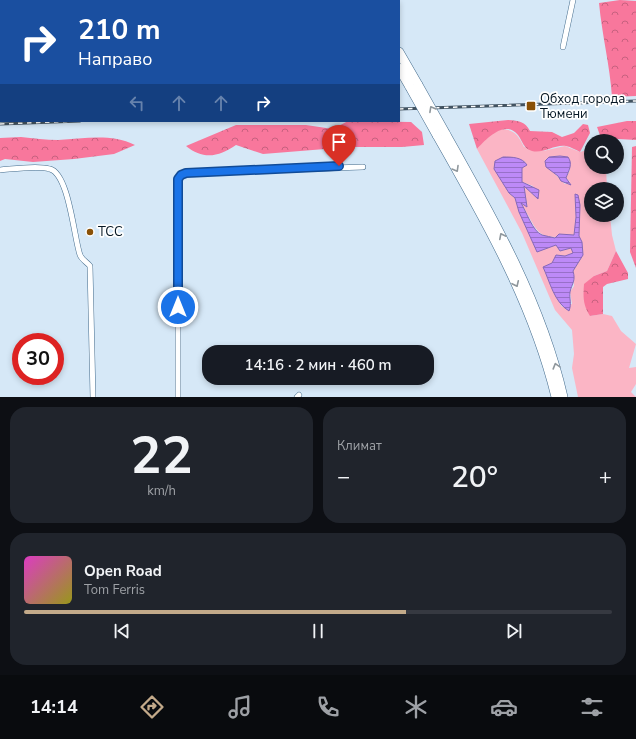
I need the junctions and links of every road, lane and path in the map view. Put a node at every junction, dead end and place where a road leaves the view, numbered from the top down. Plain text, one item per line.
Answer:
1 (573, 0) edge
2 (563, 47) dead end
3 (400, 54) edge
4 (400, 69) edge
5 (414, 86) junction
6 (441, 134) junction
7 (363, 167) dead end
8 (0, 170) edge
9 (93, 397) edge
10 (178, 397) edge
11 (556, 397) edge
12 (564, 397) edge

1 - 2 street
3 - 5 highway
4 - 5 highway
5 - 6 highway, bridge
6 -> 11 highway
12 -> 6 highway
7 - 10 street
8 - 9 street

